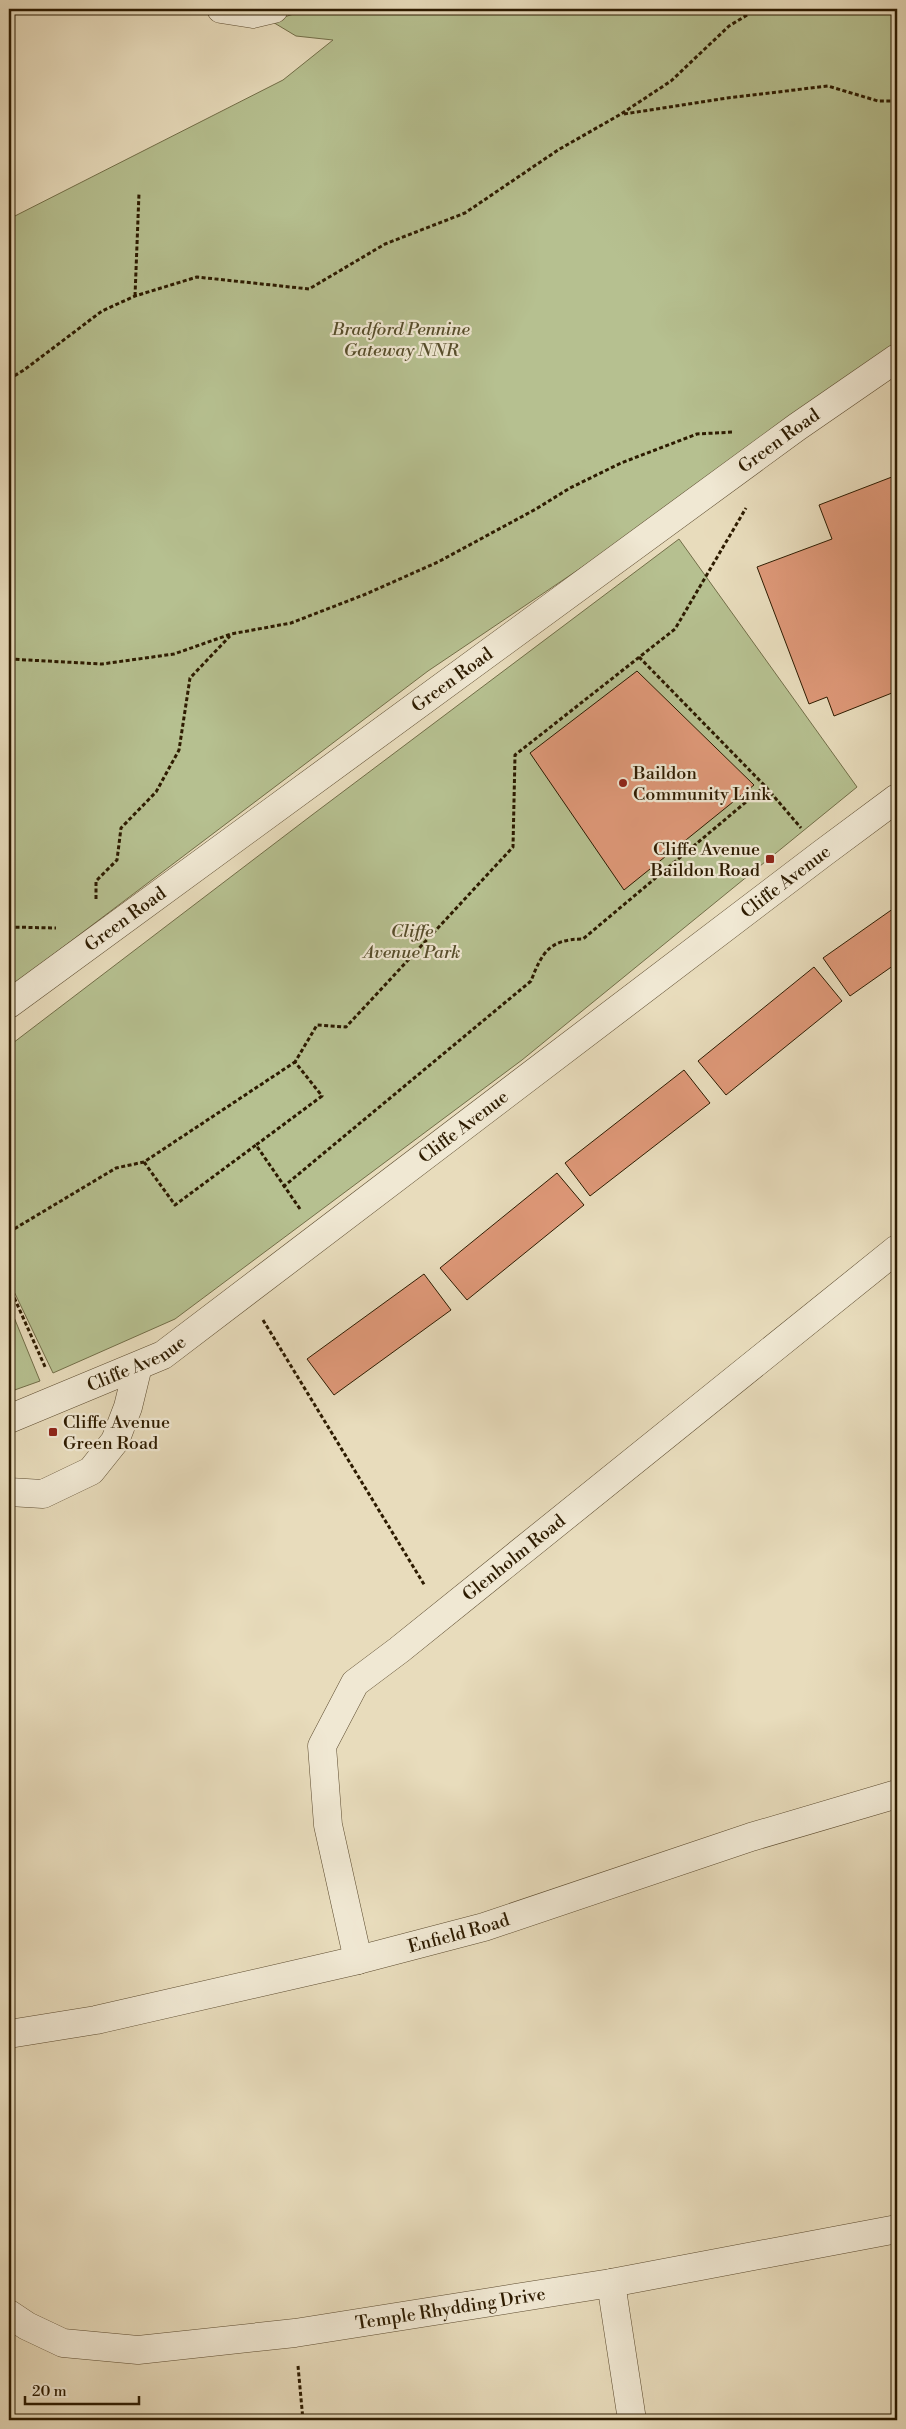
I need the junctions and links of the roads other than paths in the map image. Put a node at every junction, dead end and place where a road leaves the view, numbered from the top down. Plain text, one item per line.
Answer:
1 (221, 9) edge
2 (274, 9) edge
3 (897, 358) edge
4 (897, 798) edge
5 (9, 1004) edge
6 (897, 1249) edge
7 (138, 1366) junction
8 (9, 1419) edge
9 (9, 1492) edge
10 (897, 1794) edge
11 (358, 1960) junction
12 (9, 2034) edge
13 (897, 2229) edge
14 (611, 2283) junction
15 (9, 2314) edge
16 (632, 2420) edge

1 - 2 street
3 - 5 street, Green Road
4 - 7 street, Cliffe Avenue
6 - 11 street, Glenholm Road
7 - 8 street, Cliffe Avenue
7 - 9 street
10 - 11 street, Enfield Road
11 - 12 street, Enfield Road
13 - 14 street, Temple Rhydding Drive
14 - 15 street, Temple Rhydding Drive
14 - 16 street

